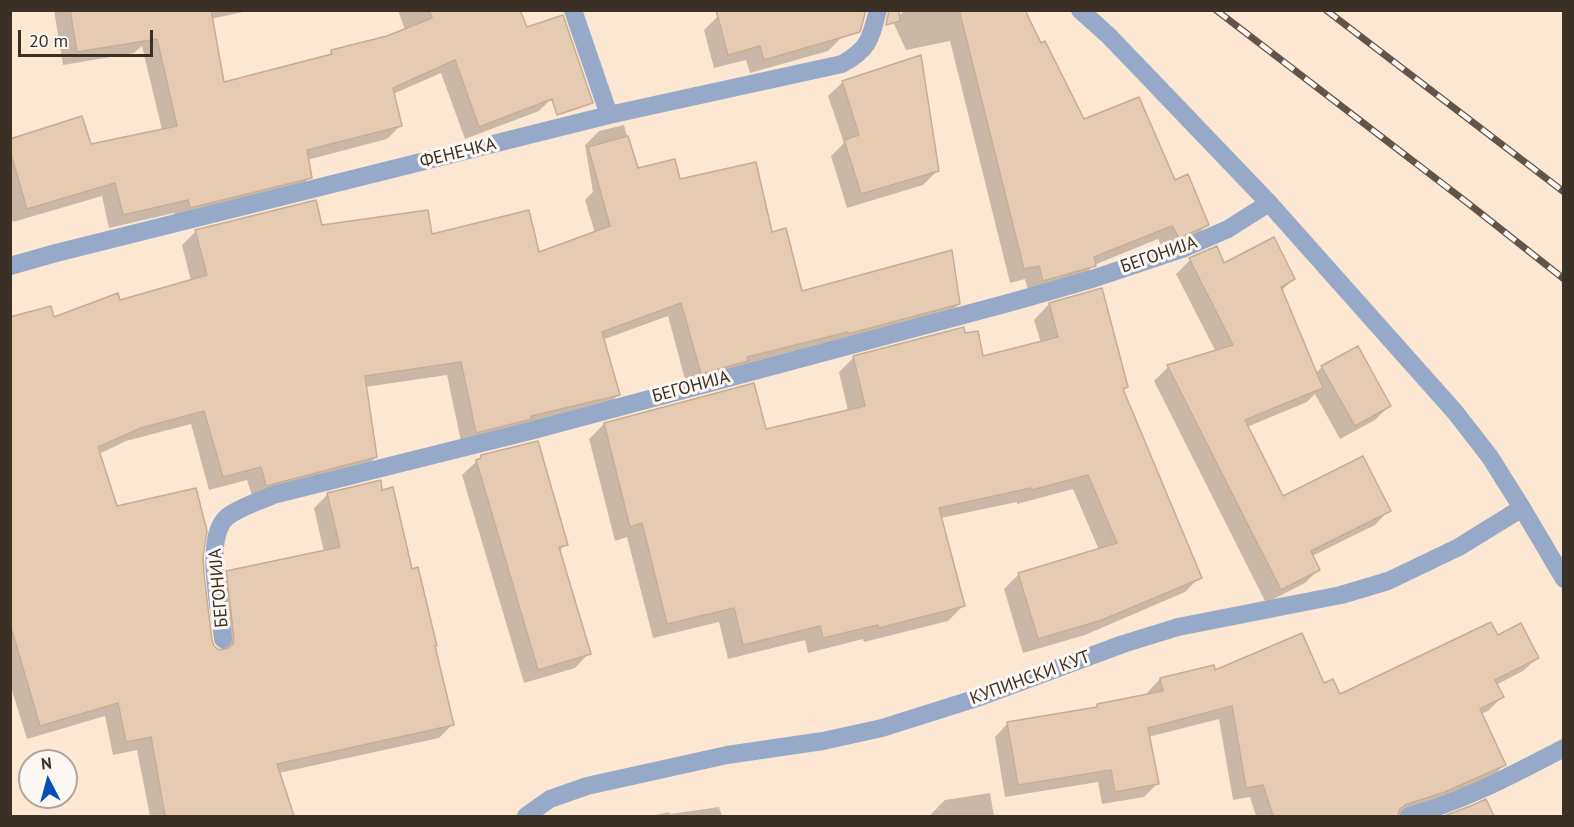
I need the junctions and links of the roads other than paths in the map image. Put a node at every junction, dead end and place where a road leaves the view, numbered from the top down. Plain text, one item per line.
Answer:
1 (573, 10) edge
2 (878, 10) edge
3 (1080, 10) edge
4 (609, 115) junction
5 (1269, 203) junction
6 (10, 266) edge
7 (1522, 508) junction
8 (1563, 579) edge
9 (223, 639) dead end
10 (1563, 748) edge
11 (526, 816) edge
12 (1409, 816) edge

1 - 4 street
2 - 4 street, ФЕНЕЧКА
3 - 5 street
4 - 6 street, ФЕНЕЧКА
5 - 7 street
5 - 9 street, БЕГОНИЈА
7 - 8 street
7 - 11 street, КУПИНСКИ КУТ
10 - 12 street

